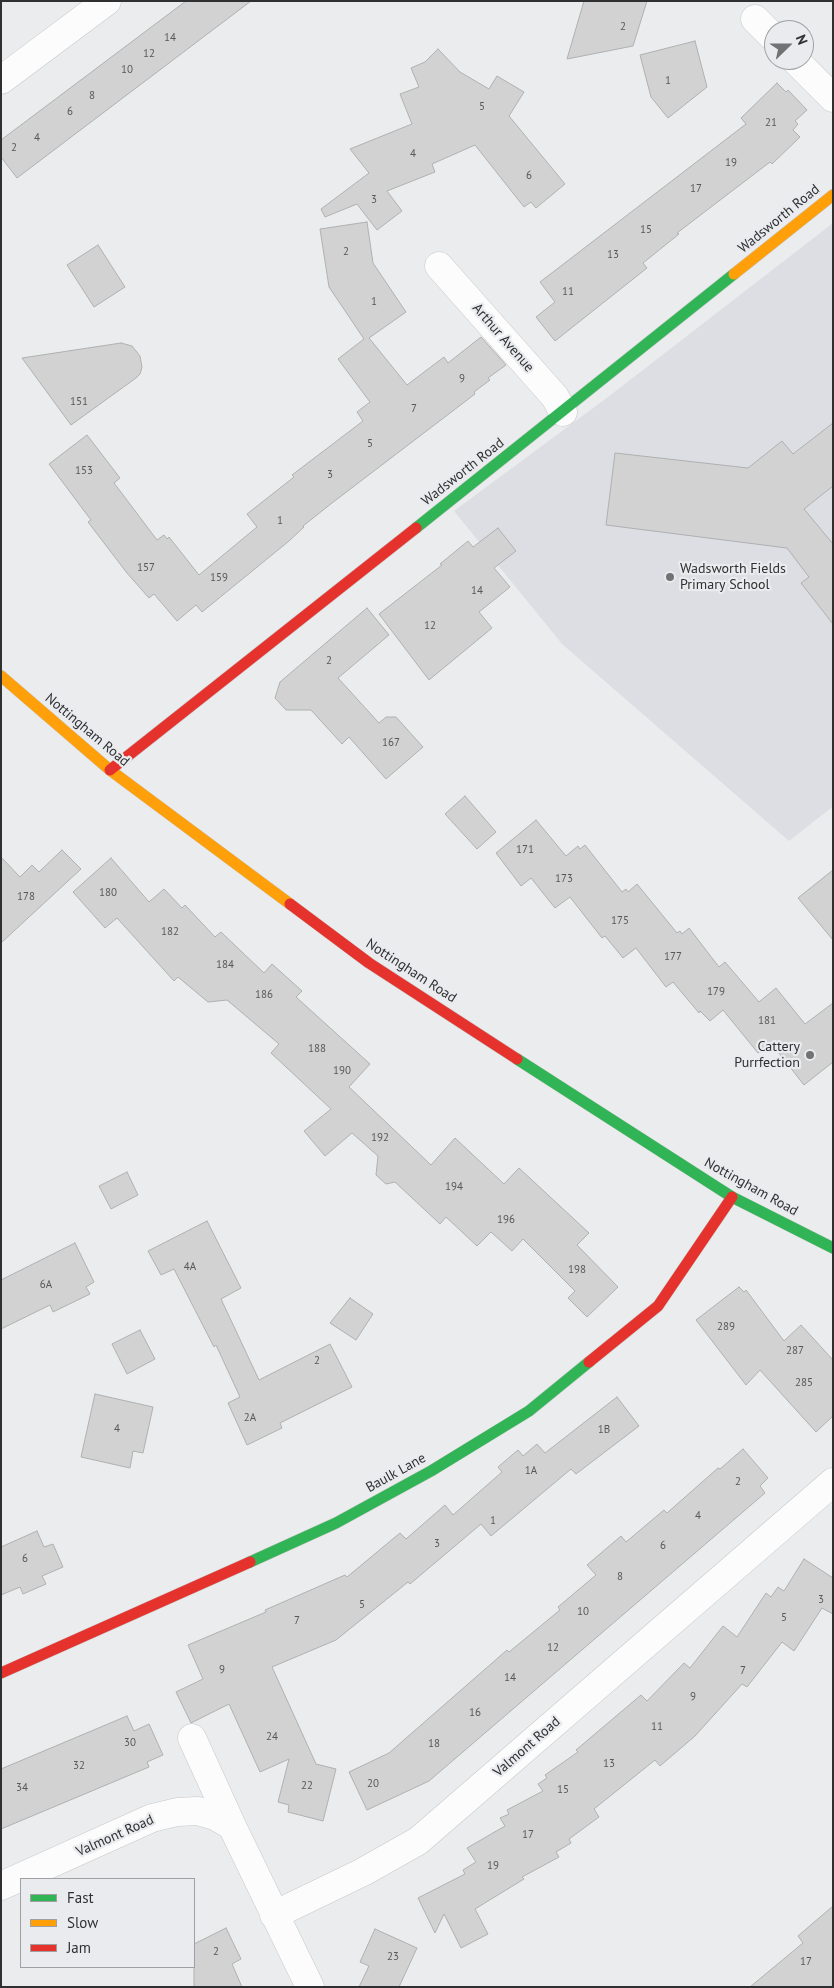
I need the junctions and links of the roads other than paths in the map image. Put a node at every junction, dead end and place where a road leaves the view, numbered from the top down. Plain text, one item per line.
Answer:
1 (107, 1) edge
2 (806, 70) edge
3 (1, 80) edge
4 (833, 98) edge
5 (833, 195) edge
6 (439, 266) dead end
7 (563, 412) junction
8 (2, 677) edge
9 (110, 770) junction
10 (732, 1198) junction
11 (833, 1248) edge
12 (833, 1482) edge
13 (1, 1673) edge
14 (192, 1738) dead end
15 (232, 1826) junction
16 (1, 1886) edge
17 (274, 1915) junction
18 (310, 1987) edge

1 - 3 street
2 - 4 street
5 - 7 street, Wadsworth Road
6 - 7 street, Arthur Avenue
7 - 9 street, Wadsworth Road
8 - 9 street, Nottingham Road
9 - 10 street, Nottingham Road
10 - 11 street, Nottingham Road
10 - 13 street, Baulk Lane
12 - 17 street, Valmont Road
14 - 15 street
15 - 16 street, Valmont Road
15 - 17 street
17 - 18 street

